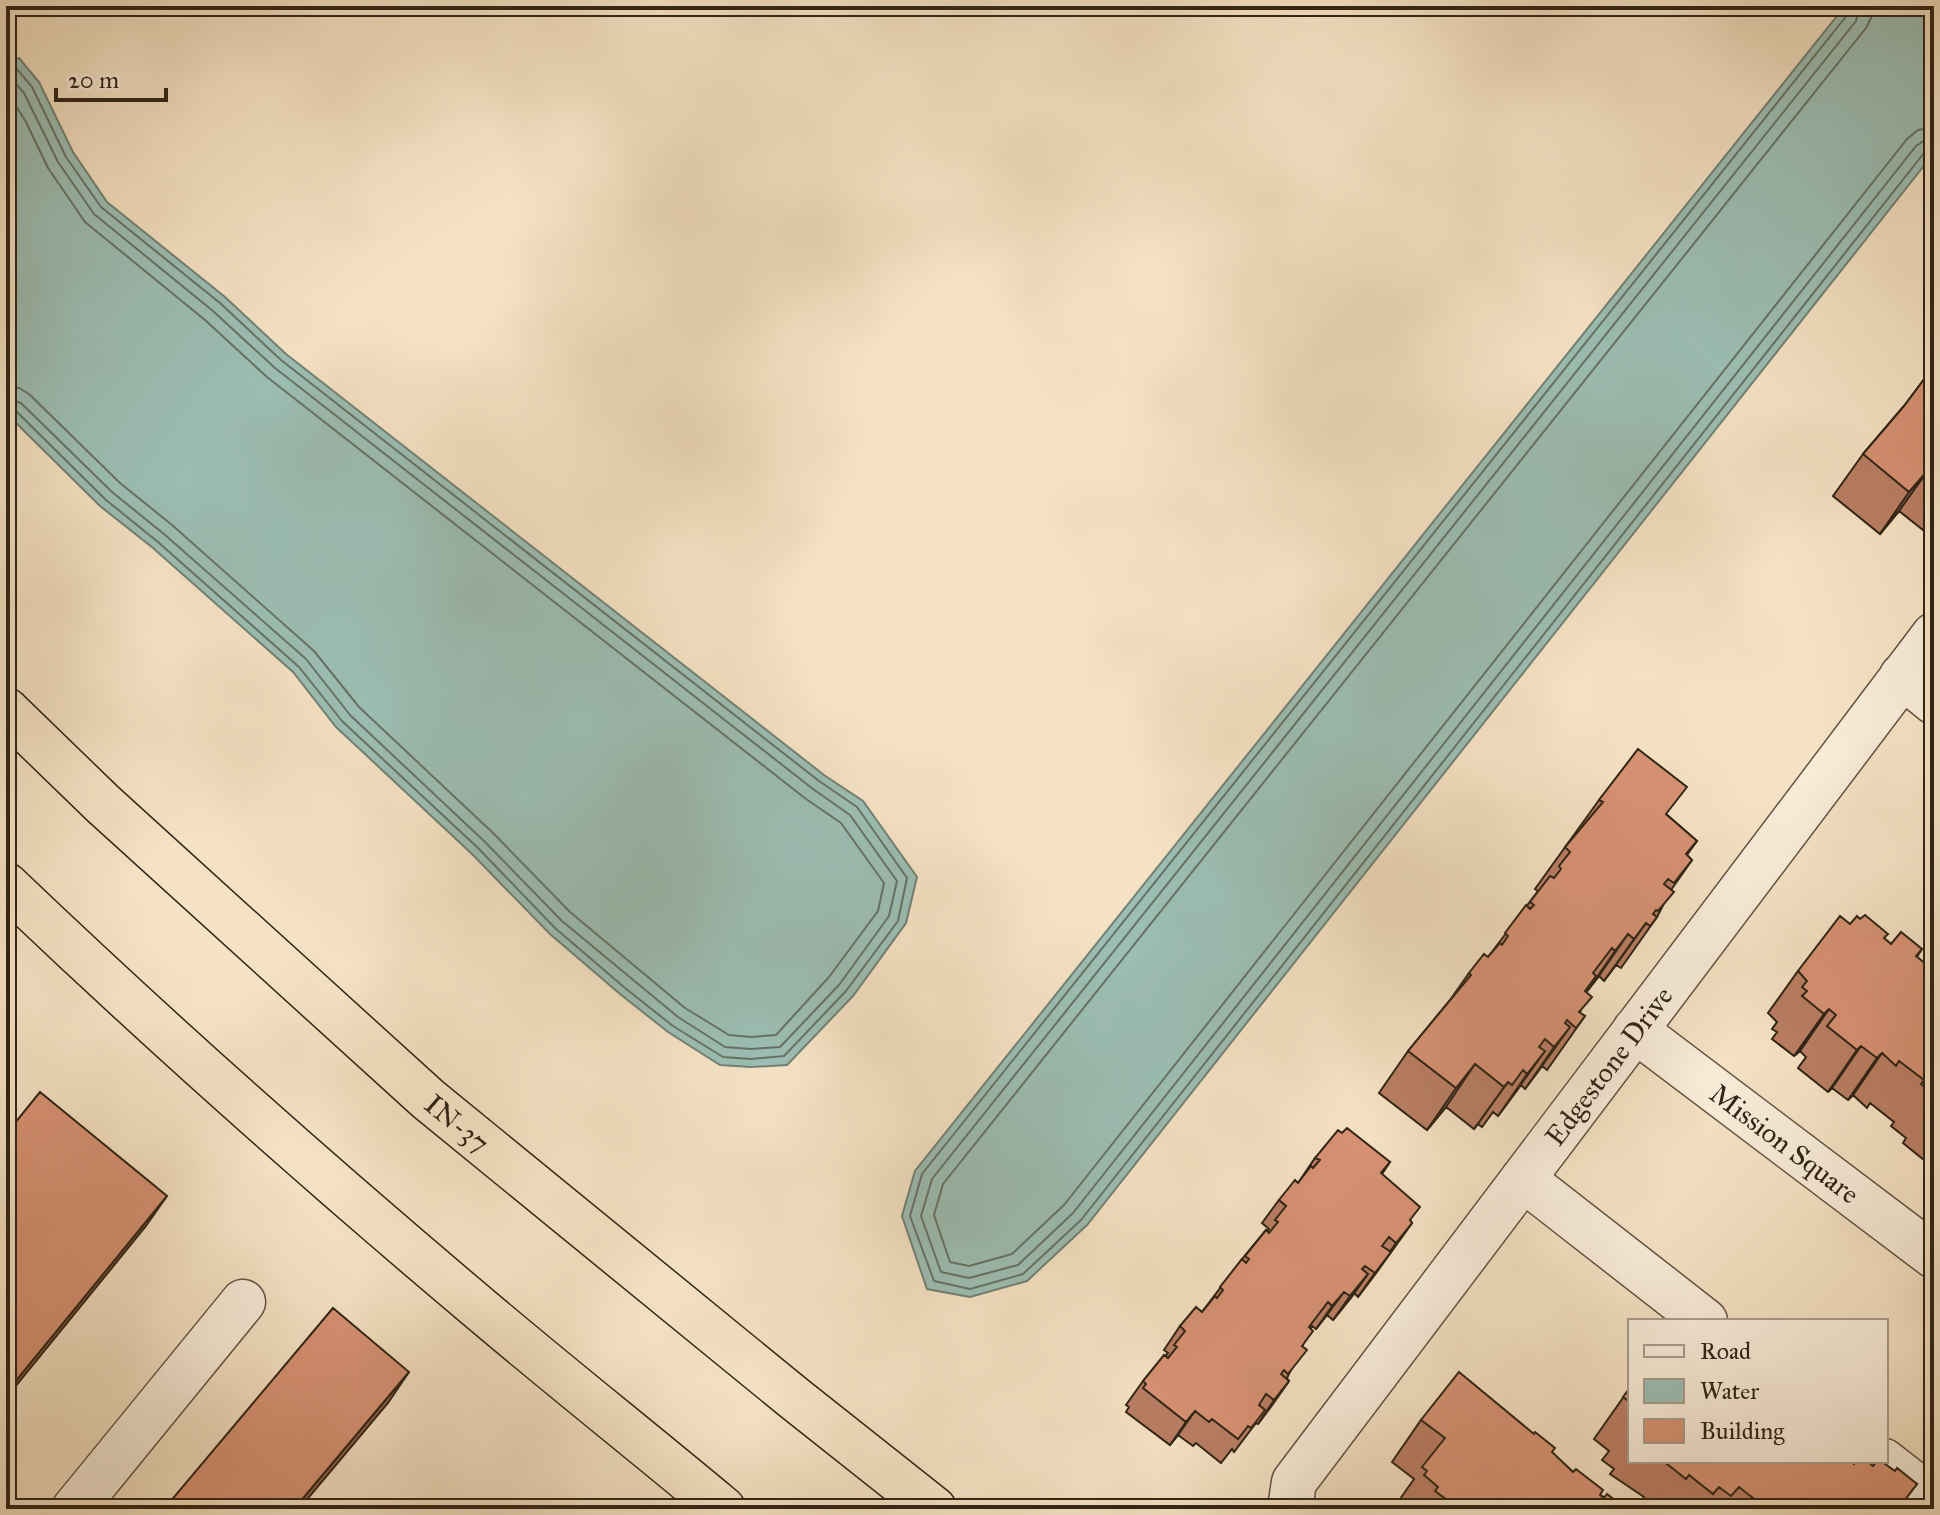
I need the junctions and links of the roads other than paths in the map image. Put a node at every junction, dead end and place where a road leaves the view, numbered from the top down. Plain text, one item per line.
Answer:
1 (1934, 635) edge
2 (1918, 689) edge
3 (6, 710) edge
4 (6, 885) edge
5 (1635, 1030) junction
6 (1523, 1179) junction
7 (1934, 1256) edge
8 (243, 1302) dead end
9 (1702, 1319) edge
10 (1293, 1505) edge
11 (74, 1509) edge
12 (723, 1509) edge
13 (934, 1509) edge

1 - 2 street, Edgestone Drive
2 - 5 street, Edgestone Drive
3 - 13 highway, IN-37
4 - 12 highway
5 - 6 street, Edgestone Drive
5 - 7 street, Mission Square
6 - 9 street
6 - 10 street, Edgestone Drive
8 - 11 street

